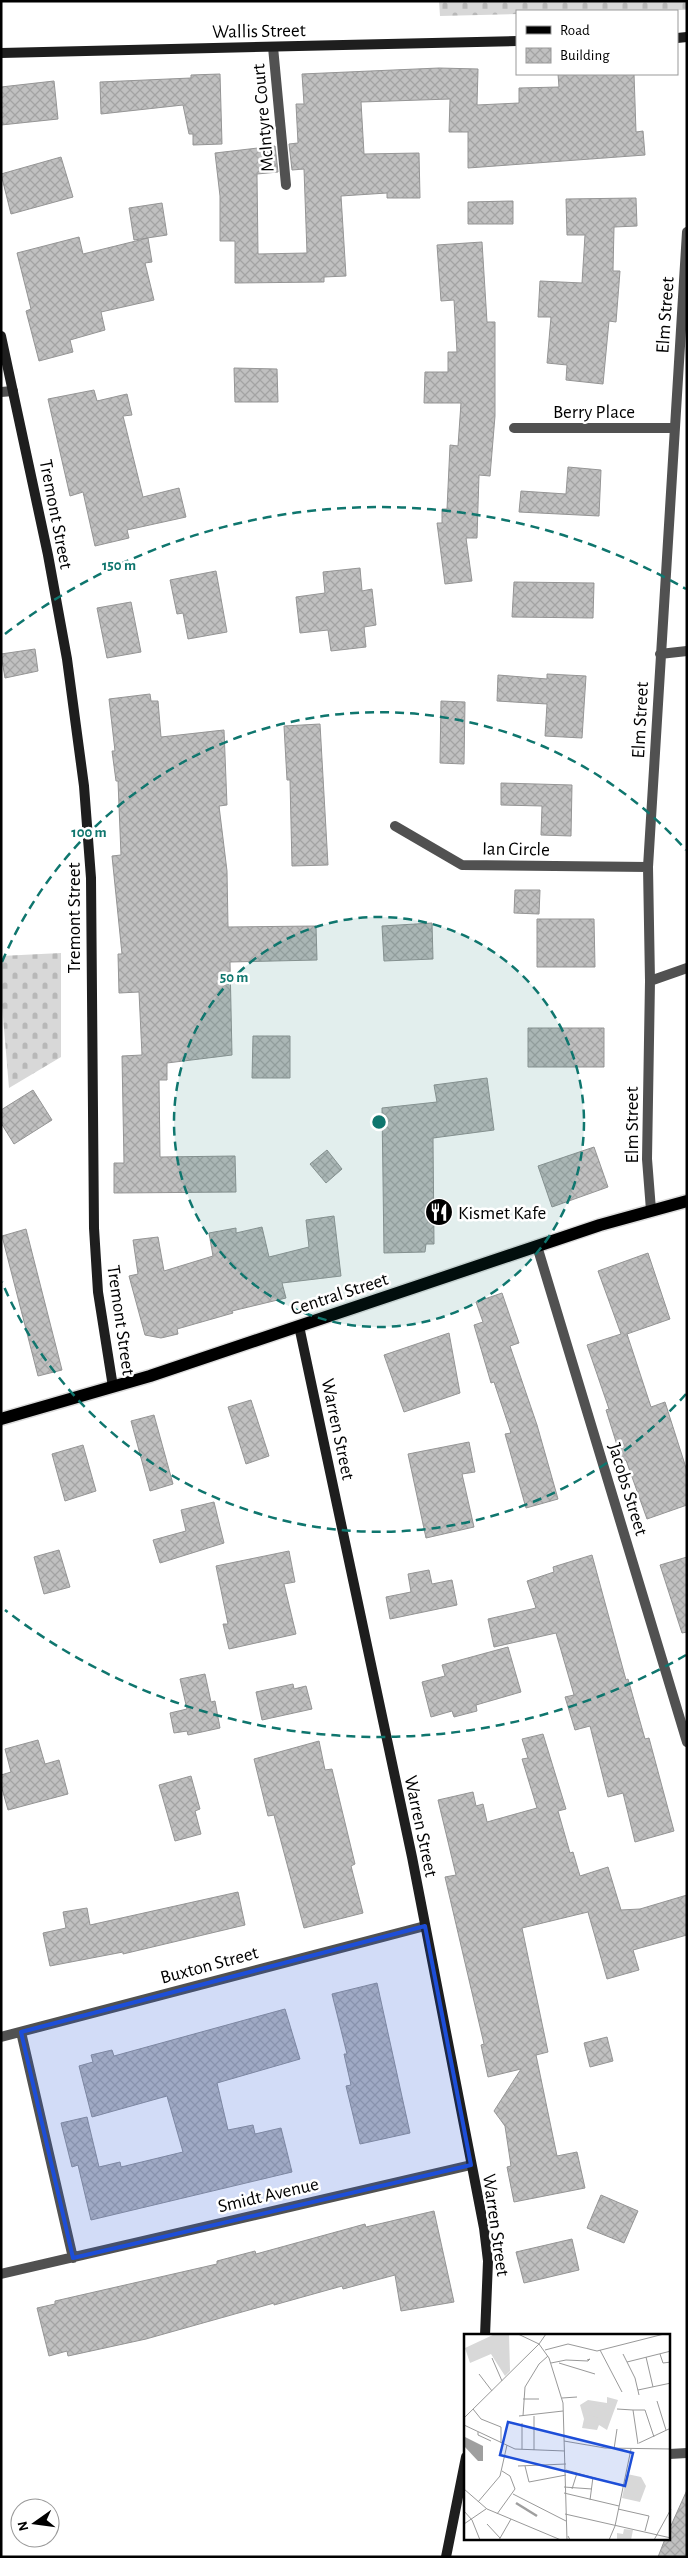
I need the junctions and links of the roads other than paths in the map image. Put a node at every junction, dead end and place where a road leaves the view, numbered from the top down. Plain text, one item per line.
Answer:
1 (516, 41) edge
2 (273, 47) junction
3 (1, 54) edge
4 (286, 185) dead end
5 (687, 232) edge
6 (1, 336) edge
7 (13, 391) junction
8 (1, 392) edge
9 (514, 428) dead end
10 (674, 428) junction
11 (687, 651) edge
12 (660, 654) junction
13 (394, 826) dead end
14 (648, 868) junction
15 (687, 968) edge
16 (650, 981) junction
17 (687, 1201) edge
18 (651, 1210) junction
19 (538, 1246) junction
20 (299, 1326) junction
21 (113, 1387) junction
22 (1, 1419) edge
23 (687, 1742) edge
24 (425, 1926) junction
25 (21, 2032) junction
26 (1, 2037) edge
27 (471, 2165) junction
28 (73, 2258) junction
29 (1, 2274) edge
30 (485, 2334) edge
31 (687, 2453) edge
32 (670, 2454) edge
33 (464, 2466) edge
34 (446, 2557) edge

1 - 2 street, Wallis Street
2 - 3 street, Wallis Street
2 - 4 street, McIntyre Court
5 - 10 street, Elm Street
6 - 7 street, Tremont Street
7 - 8 street
7 - 21 street, Tremont Street
9 - 10 street, Berry Place
10 - 12 street, Elm Street
11 - 12 street
12 - 14 street, Elm Street
13 - 14 street, Ian Circle
14 - 16 street, Elm Street
15 - 16 street
16 - 18 street, Elm Street
17 - 18 main road, Central Street
18 - 19 main road, Central Street
19 - 20 main road, Central Street
19 - 23 street, Jacobs Street
20 - 21 main road, Central Street
20 - 24 street, Warren Street
21 - 22 main road, Central Street
24 - 25 street, Buxton Street
24 - 27 street, Warren Street
25 - 26 street, Buxton Street
25 - 28 street
27 - 28 street, Smidt Avenue
27 - 30 street, Warren Street
28 - 29 street, Smidt Avenue
31 - 32 street
33 - 34 street

